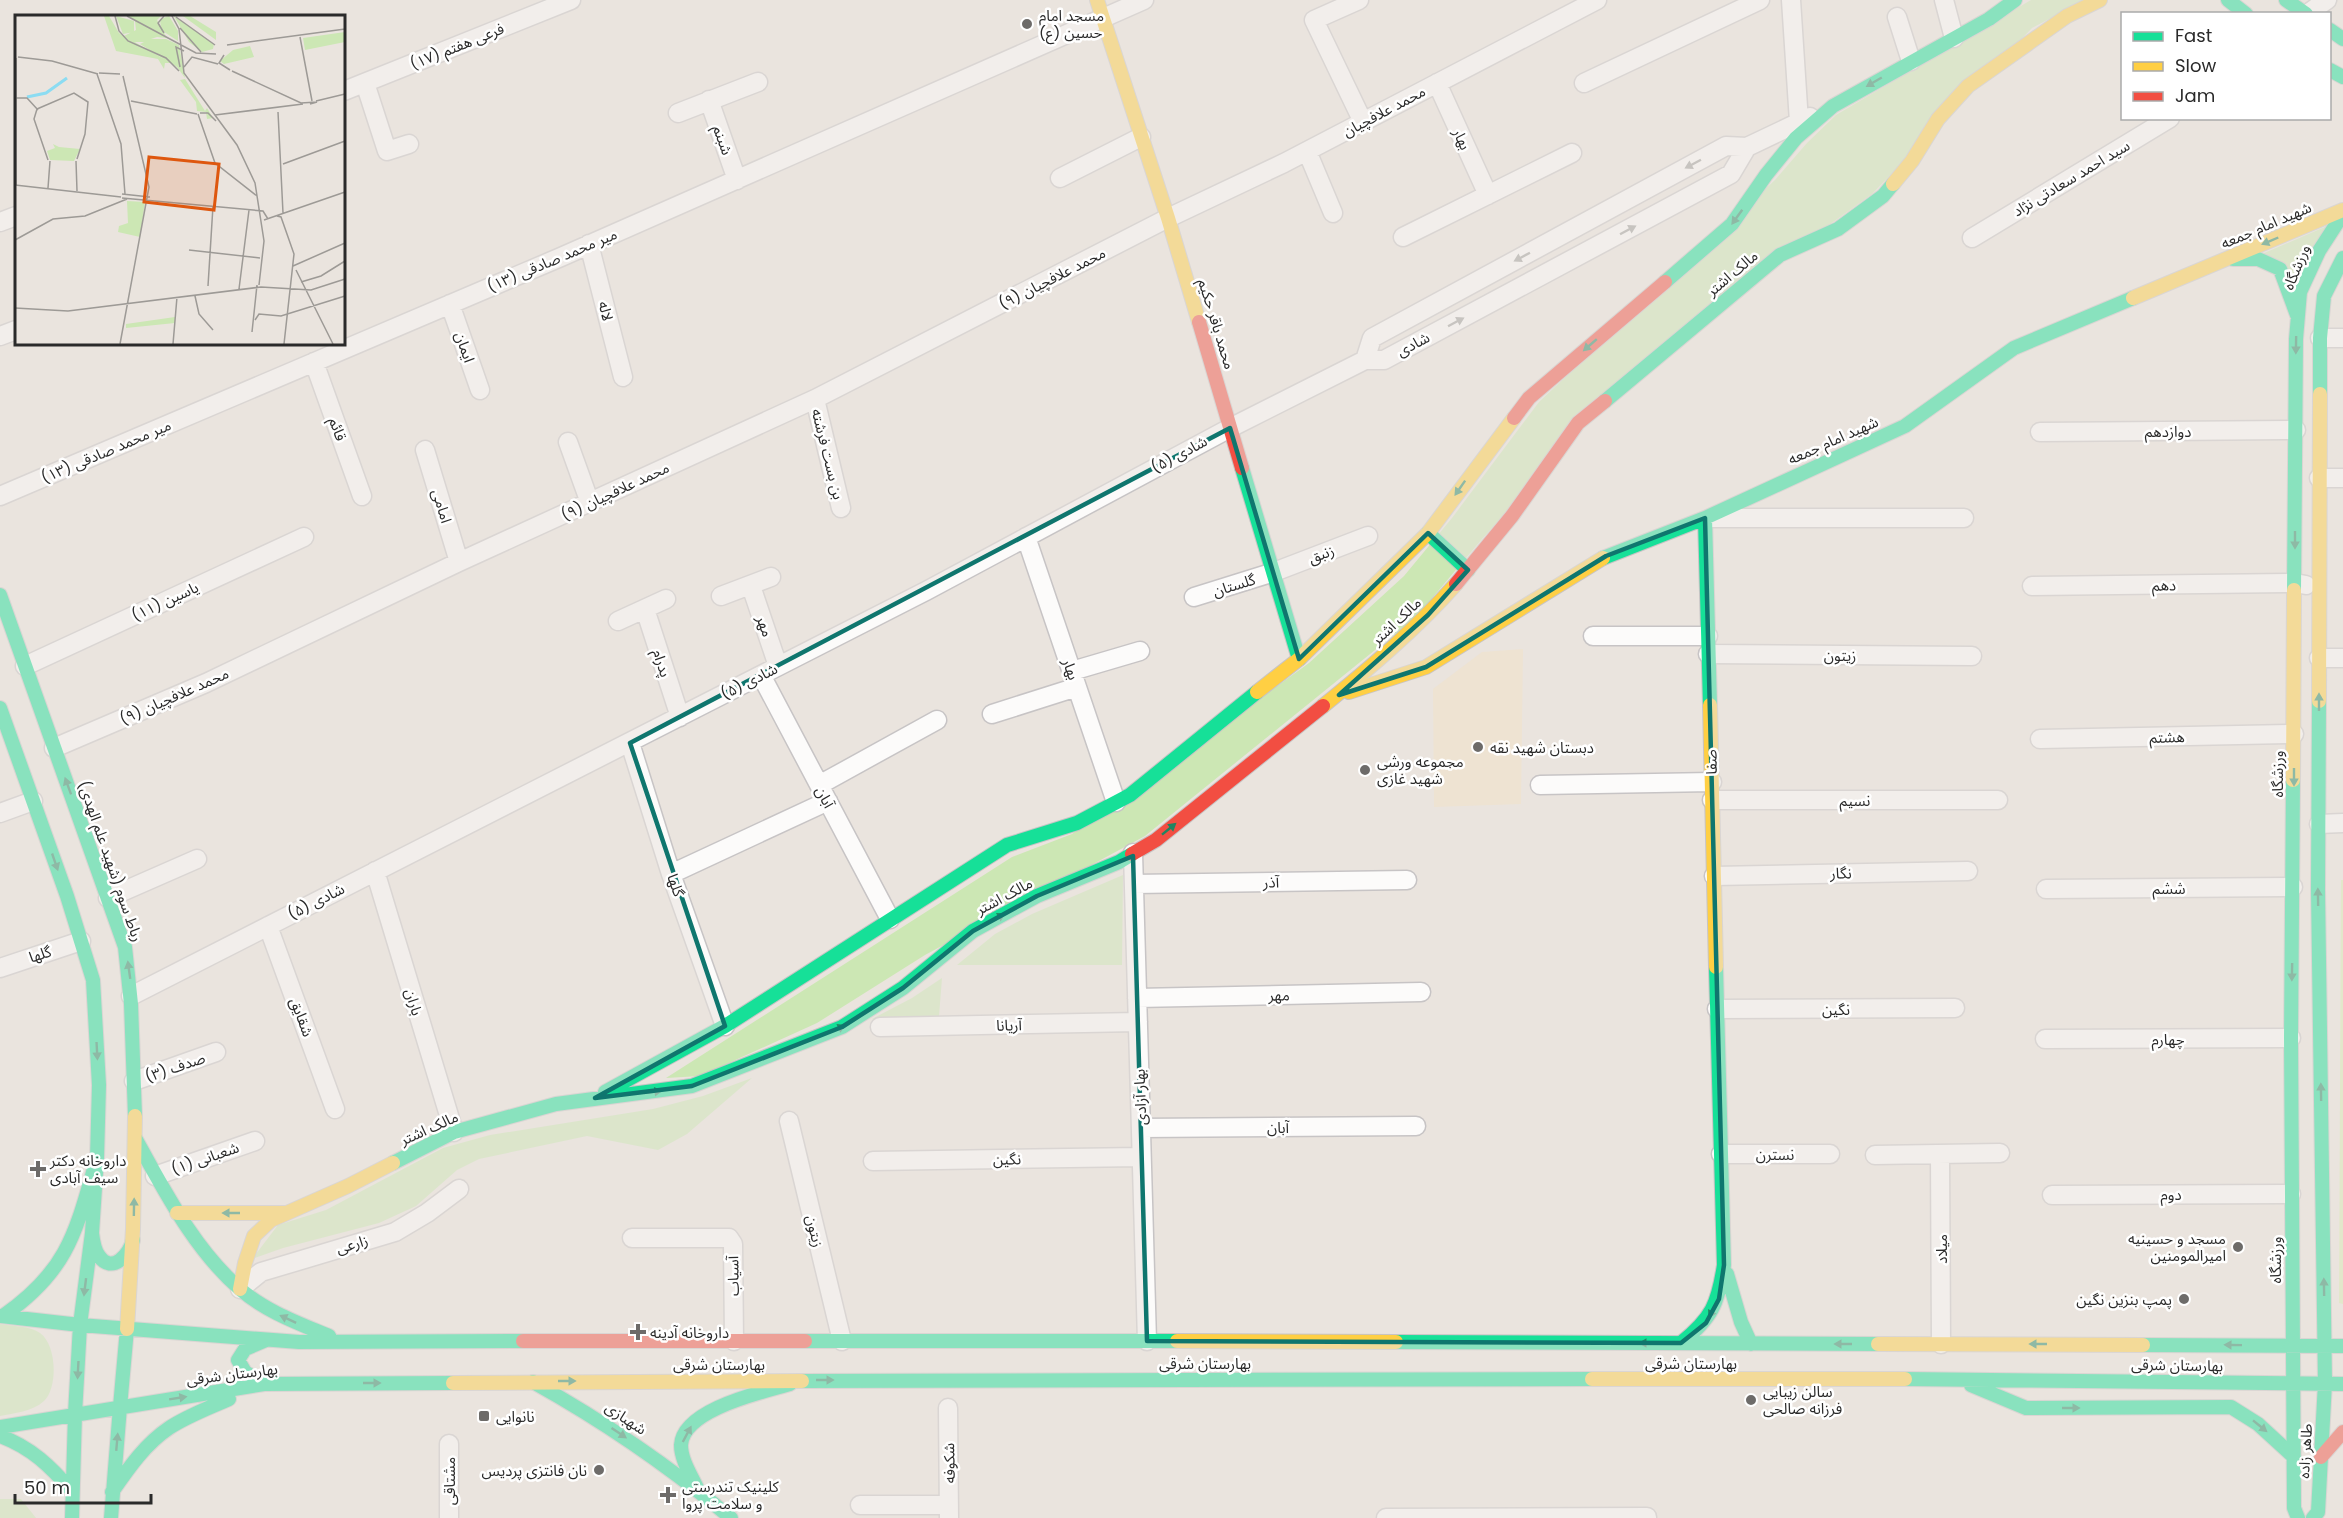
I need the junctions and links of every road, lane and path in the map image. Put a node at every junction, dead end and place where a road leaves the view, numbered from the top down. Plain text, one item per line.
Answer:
1 (571, 0) edge
2 (1097, 0) edge
3 (1144, 0) edge
4 (1359, 0) edge
5 (1598, 0) edge
6 (1760, 0) edge
7 (1791, 0) edge
8 (1944, 0) edge
9 (2015, 0) edge
10 (2100, 0) edge
11 (2228, 0) edge
12 (2286, 0) edge
13 (2327, 0) edge
14 (2243, 12) edge
15 (2303, 12) edge
16 (2309, 12) edge
17 (1897, 17) dead end
18 (1102, 18) junction
19 (1954, 38) junction
20 (1911, 62) junction
21 (758, 82) dead end
22 (365, 83) junction
23 (1437, 83) junction
24 (1584, 83) dead end
25 (345, 91) edge
26 (709, 100) junction
27 (1833, 106) junction
28 (678, 112) dead end
29 (2167, 120) edge
30 (1363, 122) junction
31 (1799, 122) junction
32 (1141, 137) junction
33 (409, 144) dead end
34 (1747, 147) junction
35 (1307, 151) junction
36 (1572, 153) dead end
37 (1060, 178) dead end
38 (737, 180) junction
39 (1488, 195) junction
40 (2343, 212) edge
41 (1333, 213) dead end
42 (15, 216) edge
43 (1168, 218) junction
44 (0, 222) edge
45 (1402, 237) dead end
46 (1972, 238) dead end
47 (589, 244) junction
48 (2226, 260) junction
49 (2342, 261) edge
50 (450, 304) junction
51 (2298, 317) junction
52 (15, 330) edge
53 (0, 336) edge
54 (2320, 338) junction
55 (2343, 338) edge
56 (1365, 360) junction
57 (314, 362) junction
58 (623, 377) dead end
59 (480, 390) dead end
60 (815, 399) junction
61 (1230, 428) junction
62 (2296, 430) junction
63 (2040, 432) dead end
64 (568, 442) dead end
65 (425, 450) dead end
66 (2319, 478) junction
67 (2343, 478) edge
68 (0, 496) edge
69 (362, 496) dead end
70 (590, 503) junction
71 (841, 508) dead end
72 (1705, 518) junction
73 (1964, 518) dead end
74 (1428, 533) junction
75 (1368, 536) dead end
76 (304, 537) dead end
77 (1026, 537) junction
78 (459, 562) junction
79 (1468, 570) junction
80 (1274, 572) junction
81 (771, 577) dead end
82 (2295, 583) junction
83 (751, 586) junction
84 (2032, 586) dead end
85 (2319, 588) junction
86 (0, 595) edge
87 (721, 596) dead end
88 (1194, 597) dead end
89 (666, 598) dead end
90 (645, 609) junction
91 (618, 621) dead end
92 (1593, 636) dead end
93 (1708, 645) junction
94 (1140, 651) dead end
95 (1972, 656) dead end
96 (2319, 658) junction
97 (2343, 658) edge
98 (1299, 659) junction
99 (25, 666) junction
100 (778, 666) junction
101 (761, 675) junction
102 (1075, 679) junction
103 (1335, 697) junction
104 (0, 708) edge
105 (992, 714) dead end
106 (680, 717) junction
107 (937, 720) dead end
108 (2294, 734) junction
109 (2040, 739) dead end
110 (630, 743) junction
111 (54, 748) junction
112 (819, 785) junction
113 (1540, 785) dead end
114 (1712, 791) junction
115 (1998, 800) dead end
116 (33, 801) junction
117 (828, 801) junction
118 (1116, 802) junction
119 (0, 813) edge
120 (2343, 823) edge
121 (2319, 824) junction
122 (1133, 853) junction
123 (197, 859) dead end
124 (375, 871) junction
125 (1968, 871) dead end
126 (671, 874) junction
127 (1714, 876) junction
128 (1407, 880) dead end
129 (1134, 884) junction
130 (2293, 887) junction
131 (2046, 889) dead end
132 (108, 898) junction
133 (890, 919) junction
134 (268, 926) junction
135 (81, 940) junction
136 (0, 968) edge
137 (1421, 992) dead end
138 (131, 996) junction
139 (1137, 998) junction
140 (1955, 1008) dead end
141 (1718, 1010) junction
142 (1138, 1022) junction
143 (725, 1026) junction
144 (880, 1027) dead end
145 (2291, 1038) junction
146 (2045, 1039) dead end
147 (216, 1052) dead end
148 (134, 1081) junction
149 (595, 1098) junction
150 (335, 1109) dead end
151 (789, 1121) dead end
152 (1416, 1126) dead end
153 (1141, 1128) junction
154 (454, 1132) junction
155 (135, 1138) junction
156 (255, 1141) dead end
157 (2000, 1153) dead end
158 (1721, 1154) junction
159 (1830, 1154) dead end
160 (1940, 1154) junction
161 (1875, 1155) dead end
162 (1141, 1157) junction
163 (97, 1158) junction
164 (873, 1161) dead end
165 (155, 1176) junction
166 (459, 1189) dead end
167 (2291, 1194) junction
168 (2052, 1195) dead end
169 (177, 1213) junction
170 (285, 1213) junction
171 (92, 1233) junction
172 (632, 1238) dead end
173 (133, 1240) junction
174 (1724, 1265) junction
175 (240, 1289) junction
176 (2, 1316) edge
177 (80, 1325) junction
178 (127, 1329) junction
179 (266, 1340) junction
180 (734, 1341) junction
181 (842, 1341) junction
182 (1147, 1341) junction
183 (342, 1342) junction
184 (1681, 1343) junction
185 (1750, 1344) junction
186 (1941, 1344) junction
187 (2292, 1346) junction
188 (2325, 1346) junction
189 (2343, 1346) edge
190 (1955, 1379) junction
191 (803, 1380) junction
192 (533, 1382) junction
193 (2292, 1383) junction
194 (2325, 1383) junction
195 (264, 1384) junction
196 (2343, 1384) edge
197 (120, 1407) junction
198 (948, 1408) dead end
199 (75, 1414) junction
200 (0, 1428) edge
201 (2343, 1432) edge
202 (0, 1436) edge
203 (449, 1444) dead end
204 (2294, 1457) junction
205 (2321, 1457) junction
206 (697, 1488) junction
207 (72, 1491) junction
208 (112, 1492) junction
209 (860, 1505) dead end
210 (949, 1511) edge
211 (1647, 1517) edge
212 (72, 1518) edge
213 (111, 1518) edge
214 (449, 1518) edge
215 (731, 1518) edge
216 (1386, 1518) edge
217 (1515, 1518) edge
218 (2298, 1518) edge
219 (2313, 1518) edge

1 - 22 street, فرعی هفتم (۱۷)
2 - 18 street, محمد باقر حکیم
3 - 18 street, میر محمد صادقی (۱۳)
4 - 30 street
5 - 23 street, محمد علافچیان
6 - 24 street
7 - 31 street
8 - 19 street
9 - 19 street, مالک اشتر
10 - 79 street, مالک اشتر
11 - 14 street
12 - 15 street
13 - 16 street
17 - 20 street
18 - 32 street, محمد باقر حکیم
18 - 38 street, میر محمد صادقی (۱۳)
19 - 20 street, مالک اشتر
20 -> 27 street, مالک اشتر
21 - 26 street
22 - 25 street, فرعی هفتم (۱۷)
22 - 33 street
23 - 30 street, محمد علافچیان
23 - 39 street, بهار
26 - 28 street
26 - 38 street, شبنم
27 - 31 street, شادی
27 -> 74 street, مالک اشتر
29 - 46 street, سید احمد سعادتی نژاد
30 - 35 street, محمد علافچیان
31 - 34 street, شادی
32 - 37 street
32 - 43 street, محمد باقر حکیم
56 -> 34 street, شادی
34 -> 56 street, شادی
35 - 41 street
35 - 43 street, محمد علافچیان
36 - 39 street
38 - 47 street, میر محمد صادقی (۱۳)
39 - 45 street
40 -> 48 street, شهید امام جمعه
40 - 51 street, ورزشگاه
42 - 44 street
43 - 60 street, محمد علافچیان (۹)
43 - 61 street, محمد باقر حکیم
47 - 50 street, میر محمد صادقی (۱۳)
47 - 58 street, لاله
48 - 51 street
48 - 72 street, شهید امام جمعه
49 - 54 street
50 - 57 street, میر محمد صادقی (۱۳)
50 - 59 street, ایمان
51 -> 62 street, ورزشگاه
52 - 53 street
54 - 55 street
54 - 66 street
56 - 61 street, شادی (۵)
57 - 68 street, میر محمد صادقی (۱۳)
57 - 69 street, قائم
60 - 70 street, محمد علافچیان (۹)
60 - 71 street, بن بست فرشته
61 - 77 street, شادی (۵)
61 - 80 street, محمد باقر حکیم
62 - 63 street, دوازدهم
62 -> 82 street, ورزشگاه
64 - 70 street
65 - 78 street, امامی
66 - 67 street
66 - 85 street
70 - 78 street, محمد علافچیان (۹)
72 - 73 street
72 - 93 street, صفا
72 - 103 street, شهید امام جمعه
74 - 79 street
74 - 98 street, مالک اشتر
75 - 80 street, زنبق
76 - 99 street, یاسین (۱۱)
77 - 100 street, شادی (۵)
77 - 102 street, بهار
78 - 111 street, محمد علافچیان (۹)
79 - 103 street, مالک اشتر
80 - 88 street, گلستان
80 - 98 street, محمد باقر حکیم
81 - 83 street
82 - 84 street, دهم
82 - 85 street, دهم
82 - 108 street, ورزشگاه
83 - 87 street
83 - 100 street, مهر
85 - 96 street
86 - 99 street, رباط سوم (شهید علم الهدی)
89 - 90 street
90 - 91 street
90 - 106 street, پدرام
92 - 93 street, زیتون
93 - 95 street, زیتون
93 - 114 street, صفا
94 - 102 street
96 - 97 street
121 -> 96 street
98 - 118 street, مالک اشتر
99 - 111 street, رباط سوم (شهید علم الهدی)
100 - 101 street, شادی (۵)
101 - 106 street, شادی (۵)
101 - 112 street, آبان
102 - 105 street
102 - 118 street, بهار
122 -> 103 street, مالک اشتر
104 - 116 street
106 - 110 street, شادی (۵)
107 - 112 street
108 - 109 street, هشتم
108 -> 130 street, ورزشگاه
110 - 124 street, شادی (۵)
110 - 126 street, گلها
132 -> 111 street, رباط سوم (شهید علم الهدی)
112 - 117 street, آبان
113 - 114 street, نسیم
114 - 115 street, نسیم
114 - 127 street, صفا
116 - 119 street
116 -> 135 street
117 - 126 street
117 - 133 street, آبان
118 - 133 street, مالک اشتر
120 - 121 street
188 -> 121 street
122 - 129 street, بهار آزادی
149 -> 122 street, مالک اشتر
123 - 132 street
124 - 134 street, شادی (۵)
124 - 154 street, باران
125 - 127 street, نگار
126 - 143 street, گلها
127 - 141 street, صفا
128 - 129 street, آذر
129 - 139 street, بهار آزادی
130 - 131 street, ششم
130 -> 145 street, ورزشگاه
138 -> 132 street, رباط سوم (شهید علم الهدی)
133 - 143 street, مالک اشتر
134 - 138 street, شادی (۵)
134 - 150 street, شقایق
135 - 136 street, گلها
135 -> 163 street
137 - 139 street, مهر
138 - 148 street, رباط سوم (شهید علم الهدی)
139 - 142 street, بهار آزادی
140 - 141 street, نگین
141 - 158 street, صفا
142 - 144 street, آریانا
142 - 153 street, بهار آزادی
143 - 149 street, مالک اشتر
145 - 146 street, چهارم
145 - 167 street, ورزشگاه
147 - 148 street, صدف (۳)
148 - 155 street, رباط سوم (شهید علم الهدی)
149 - 154 street, مالک اشتر
151 - 181 street, زیتون
152 - 153 street, آبان
153 - 162 street, بهار آزادی
154 - 170 street, مالک اشتر
155 - 165 street
173 -> 155 street, رباط سوم (شهید علم الهدی)
156 - 165 street, شعبانی (۱)
157 - 160 street
158 - 159 street, نسترن
158 - 174 street, صفا
160 - 161 street
160 - 186 street, میلاد
162 - 164 street, نگین
162 - 182 street, بهار آزادی
163 - 171 street
163 - 176 street
165 - 169 street
166 - 175 street, زارعی
167 - 168 street, دوم
167 - 187 street, ورزشگاه
170 -> 169 street
169 - 175 street
170 - 175 street
171 - 173 street
171 -> 177 street
172 - 180 street, آسیاب
173 - 178 street, رباط سوم (شهید علم الهدی)
174 -> 184 street
174 - 185 street
183 -> 175 street
176 - 177 street, بهارستان شرقی
177 - 178 street, بهارستان شرقی
177 -> 199 street
178 - 179 street, بهارستان شرقی
178 - 197 street, رباط سوم (شهید علم الهدی)
179 - 183 street, بهارستان شرقی
179 - 195 street
180 - 181 street, بهارستان شرقی
180 - 183 street, بهارستان شرقی
181 - 182 street, بهارستان شرقی
184 -> 182 street, بهارستان شرقی
184 - 185 street, بهارستان شرقی
186 -> 185 street, بهارستان شرقی
187 -> 186 street, بهارستان شرقی
187 - 188 street, بهارستان شرقی
187 - 193 street, ورزشگاه
188 - 189 street
188 - 194 street, طاهر زاده
191 -> 190 street, بهارستان شرقی
190 - 193 street, بهارستان شرقی
190 -> 204 street
192 -> 191 street, بهارستان شرقی
206 -> 191 street, شهبازی
195 -> 192 street, بهارستان شرقی
192 -> 206 street, شهبازی
193 - 194 street, بهارستان شرقی
193 - 204 street, طاهر زاده
194 - 196 street
194 - 205 street, طاهر زاده
197 -> 195 street, بهارستان شرقی
195 - 208 street
197 - 199 street, بهارستان شرقی
208 -> 197 street, رباط سوم (شهید علم الهدی)
198 - 210 street, شکوفه
199 - 200 street, بهارستان شرقی
199 - 207 street
201 - 205 street
202 - 207 street
203 - 214 street, مشتاقی
204 - 218 street, طاهر زاده
205 - 219 street, طاهر زاده
206 - 215 street, شهبازی
207 - 212 street
208 - 213 street, رباط سوم (شهید علم الهدی)
209 - 210 street
211 - 217 street
216 - 217 street

